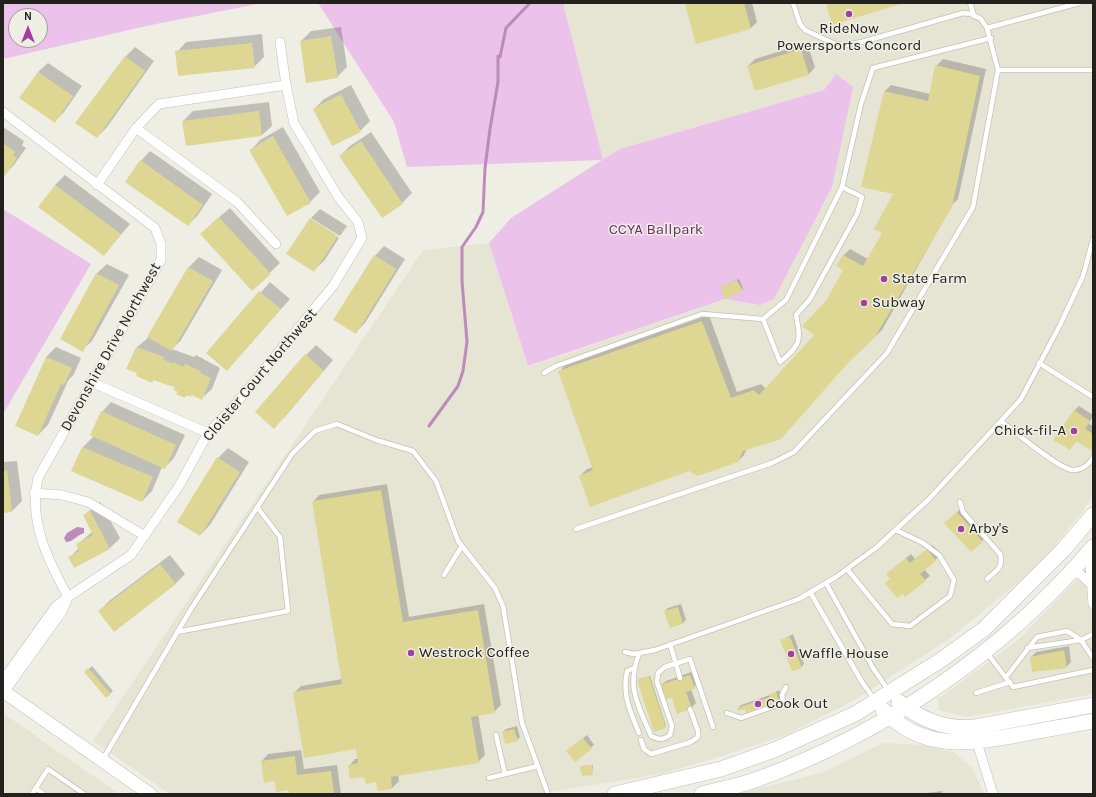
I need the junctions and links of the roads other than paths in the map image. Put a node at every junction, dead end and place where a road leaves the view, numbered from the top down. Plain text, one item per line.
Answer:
1 (793, 3) edge
2 (970, 3) edge
3 (1079, 3) edge
4 (974, 16) junction
5 (987, 28) junction
6 (991, 38) junction
7 (280, 42) dead end
8 (998, 70) junction
9 (1093, 70) edge
10 (286, 85) junction
11 (3, 112) edge
12 (136, 128) junction
13 (97, 185) junction
14 (842, 187) junction
15 (1093, 239) edge
16 (276, 244) dead end
17 (763, 319) junction
18 (1039, 363) junction
19 (544, 373) dead end
20 (91, 382) junction
21 (1093, 397) edge
22 (1001, 421) junction
23 (208, 433) junction
24 (1093, 458) edge
25 (34, 493) junction
26 (960, 502) dead end
27 (257, 507) junction
28 (1093, 515) edge
29 (576, 529) dead end
30 (896, 530) junction
31 (145, 536) junction
32 (462, 546) junction
33 (1091, 550) edge
34 (847, 569) junction
35 (1072, 572) junction
36 (444, 575) dead end
37 (987, 579) dead end
38 (826, 583) junction
39 (1091, 584) junction
40 (810, 592) junction
41 (68, 597) junction
42 (1093, 604) edge
43 (177, 632) junction
44 (1093, 634) edge
45 (1081, 640) junction
46 (670, 644) junction
47 (1027, 648) junction
48 (985, 651) junction
49 (625, 652) dead end
50 (639, 654) junction
51 (1093, 658) edge
52 (676, 664) junction
53 (634, 668) junction
54 (1093, 670) edge
55 (1006, 676) junction
56 (680, 678) dead end
57 (1010, 682) junction
58 (786, 687) dead end
59 (3, 688) edge
60 (890, 692) junction
61 (976, 693) dead end
62 (876, 701) junction
63 (1093, 705) edge
64 (905, 706) junction
65 (690, 709) dead end
66 (727, 713) dead end
67 (1093, 714) edge
68 (890, 716) junction
69 (1093, 721) edge
70 (1073, 725) junction
71 (713, 727) dead end
72 (974, 727) junction
73 (639, 733) dead end
74 (496, 735) dead end
75 (641, 740) dead end
76 (976, 742) junction
77 (102, 760) junction
78 (538, 766) junction
79 (506, 774) junction
80 (489, 778) dead end
81 (36, 788) junction
82 (642, 791) edge
83 (32, 794) edge
84 (43, 794) edge
85 (84, 794) edge
86 (150, 794) edge
87 (548, 794) edge
88 (615, 794) edge
89 (702, 794) edge
90 (993, 794) edge

1 - 4 lane
2 - 4 lane
3 - 5 lane
4 - 5 lane
5 - 6 lane
6 - 8 lane
6 - 14 lane
7 - 10 street, Cloister Court Northwest
8 - 9 lane
8 - 29 lane
10 - 12 street
10 - 23 street, Cloister Court Northwest
11 - 13 street, Devonshire Drive Northwest
12 - 13 street
12 - 16 street
13 - 20 street, Devonshire Drive Northwest
14 - 17 lane
14 - 17 lane
15 - 18 lane
17 - 19 lane
18 - 21 lane
18 - 22 lane
20 - 23 street
20 - 25 street, Devonshire Drive Northwest
22 - 24 lane
22 - 30 lane
23 - 31 street, Cloister Court Northwest
25 - 31 street
25 - 41 street, Devonshire Drive Northwest
26 - 37 lane
27 - 32 lane
27 - 43 lane
27 - 43 lane
28 - 60 main road
30 - 34 lane
30 - 34 lane
31 - 41 street, Cloister Court Northwest
32 - 36 lane
32 - 78 lane
33 - 35 main road
33 - 39 street
34 - 38 lane
35 - 39 street
35 - 48 main road
38 - 40 lane
38 - 60 lane
39 - 42 street
40 - 46 lane
40 - 62 lane
41 - 59 street
43 - 77 lane
44 - 45 lane
45 - 47 lane
45 - 47 lane
45 - 51 lane
46 - 50 lane
46 - 52 lane
47 - 55 lane
48 - 55 lane
48 - 64 main road
49 - 50 lane
50 - 53 lane
52 - 53 lane
52 - 56 lane
52 - 71 lane
53 - 73 lane
54 - 57 lane
55 - 57 lane
57 - 61 lane
58 - 66 lane
59 - 77 main road
60 - 62 main road
60 - 64 main road
62 - 68 main road
62 - 82 main road
63 - 72 main road
64 - 68 main road
64 - 72 main road
65 - 75 lane
67 - 70 main road
68 - 76 main road
68 - 89 main road
69 - 70 main road
70 - 76 main road
72 - 76 street
74 - 79 lane
76 - 90 street
77 - 86 main road
78 - 79 lane
78 - 87 lane
79 - 80 lane
81 - 83 lane
81 - 84 lane
81 - 85 lane
82 - 88 main road

